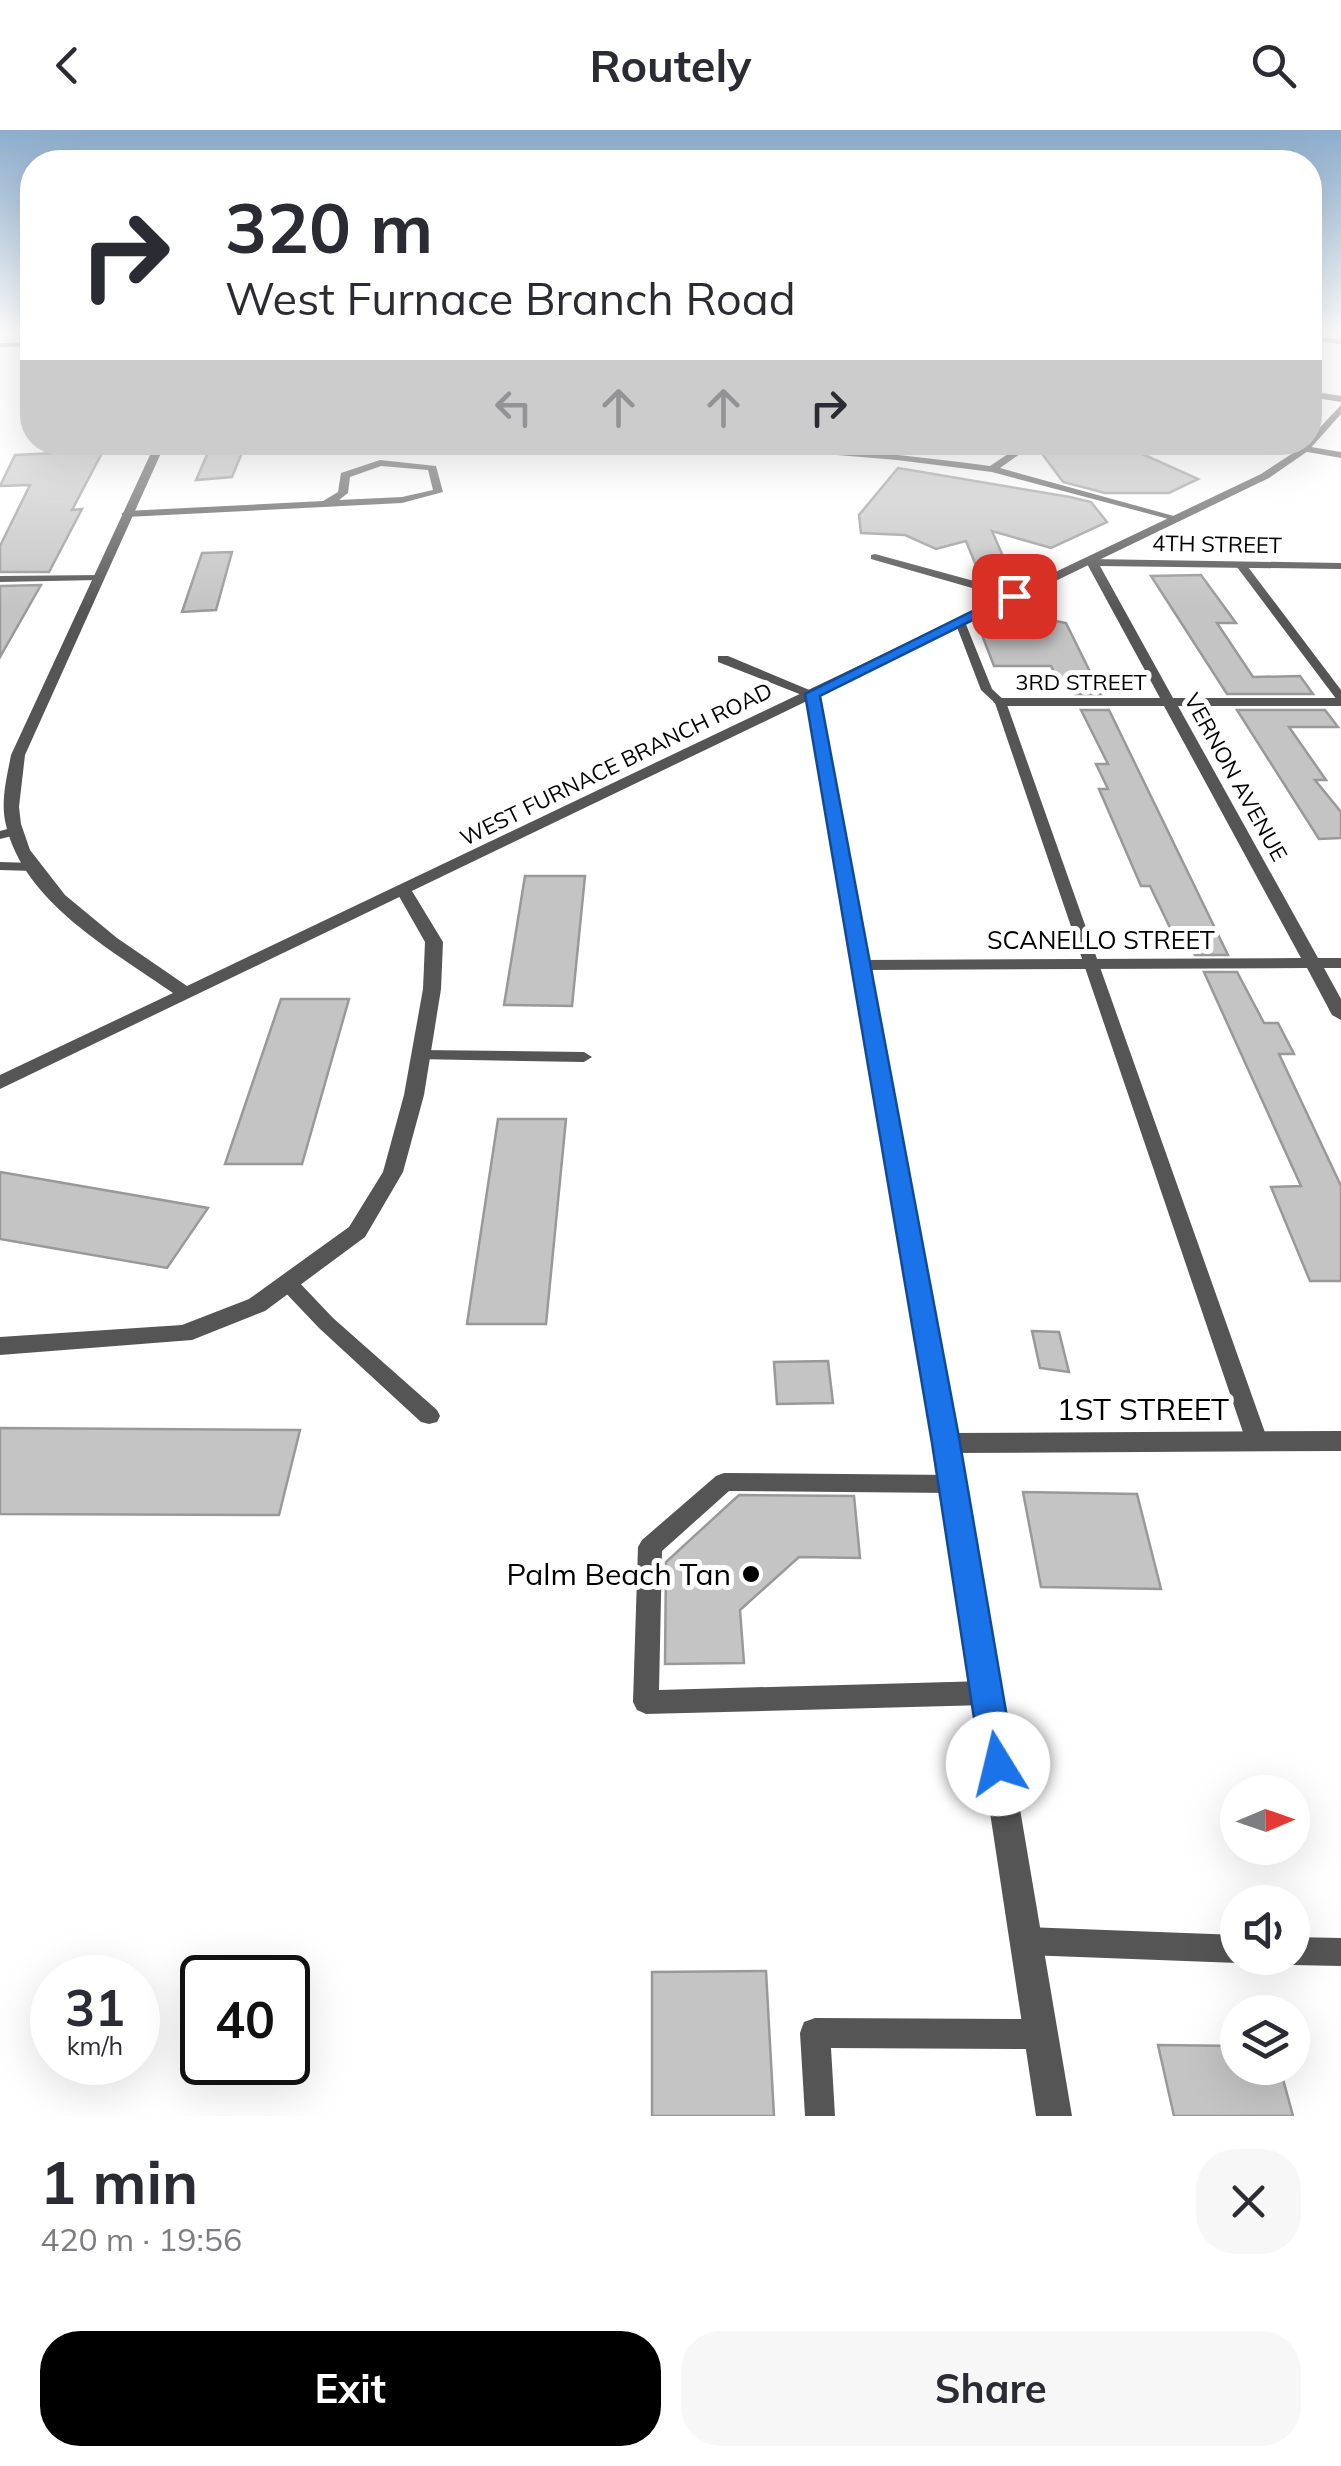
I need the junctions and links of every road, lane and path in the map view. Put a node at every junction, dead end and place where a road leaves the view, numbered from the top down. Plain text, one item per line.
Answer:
1 (156, 455) edge
2 (869, 455) edge
3 (1014, 455) edge
4 (1296, 455) edge
5 (992, 470) junction
6 (325, 504) junction
7 (126, 514) junction
8 (1176, 518) junction
9 (875, 557) dead end
10 (1092, 562) junction
11 (1241, 564) junction
12 (1341, 566) edge
13 (98, 577) junction
14 (0, 579) edge
15 (1014, 596) junction
16 (960, 622) junction
17 (723, 659) dead end
18 (812, 694) junction
19 (1341, 700) edge
20 (1000, 702) junction
21 (1169, 702) junction
22 (8, 833) edge
23 (0, 866) edge
24 (33, 866) junction
25 (404, 892) junction
26 (1313, 963) junction
27 (1341, 963) edge
28 (1088, 964) junction
29 (860, 965) junction
30 (186, 994) junction
31 (1341, 1015) edge
32 (420, 1055) junction
33 (584, 1057) dead end
34 (0, 1083) edge
35 (288, 1283) junction
36 (0, 1346) edge
37 (429, 1416) dead end
38 (1341, 1440) edge
39 (1257, 1441) junction
40 (946, 1443) junction
41 (952, 1484) junction
42 (986, 1694) junction
43 (1026, 1942) junction
44 (1220, 1948) edge
45 (1310, 1951) edge
46 (1341, 1952) edge
47 (1041, 2034) junction
48 (820, 2116) edge
49 (1054, 2116) edge

1 - 7 street
2 - 5 street, 4TH STREET
3 - 5 street
4 - 8 street, WEST FURNACE BRANCH ROAD
5 - 8 street, 4TH STREET
6 - 6 street
6 - 7 street
7 - 13 street
8 - 10 street, WEST FURNACE BRANCH ROAD
9 - 15 street
10 - 11 street, 4TH STREET
10 - 15 street, WEST FURNACE BRANCH ROAD
10 - 21 street, VERNON AVENUE
11 - 12 street, 4TH STREET
11 - 19 lane
13 - 14 street
13 - 22 street
15 - 16 street, WEST FURNACE BRANCH ROAD
16 - 18 street, WEST FURNACE BRANCH ROAD
16 - 20 lane
17 - 18 street
18 - 25 street, WEST FURNACE BRANCH ROAD
18 - 29 street
19 - 21 street, 3RD STREET
20 - 21 street, 3RD STREET
20 - 28 lane
21 - 26 street, VERNON AVENUE
22 - 24 street
23 - 24 lane
24 - 30 street
25 - 30 street, WEST FURNACE BRANCH ROAD
25 - 32 street
26 - 27 street, SCANELLO STREET
26 - 28 street, SCANELLO STREET
26 - 31 street, VERNON AVENUE
28 - 29 street, SCANELLO STREET
28 - 39 lane
29 - 40 street
30 - 34 street, WEST FURNACE BRANCH ROAD
32 - 33 lane
32 - 35 street
35 - 36 street
35 - 37 lane
38 - 39 street, 1ST STREET
39 - 40 street, 1ST STREET
40 - 41 street
41 - 42 street
41 - 42 lane
42 - 43 street
43 - 44 lane
43 - 47 street
45 - 46 lane
47 - 48 lane
47 - 49 street

